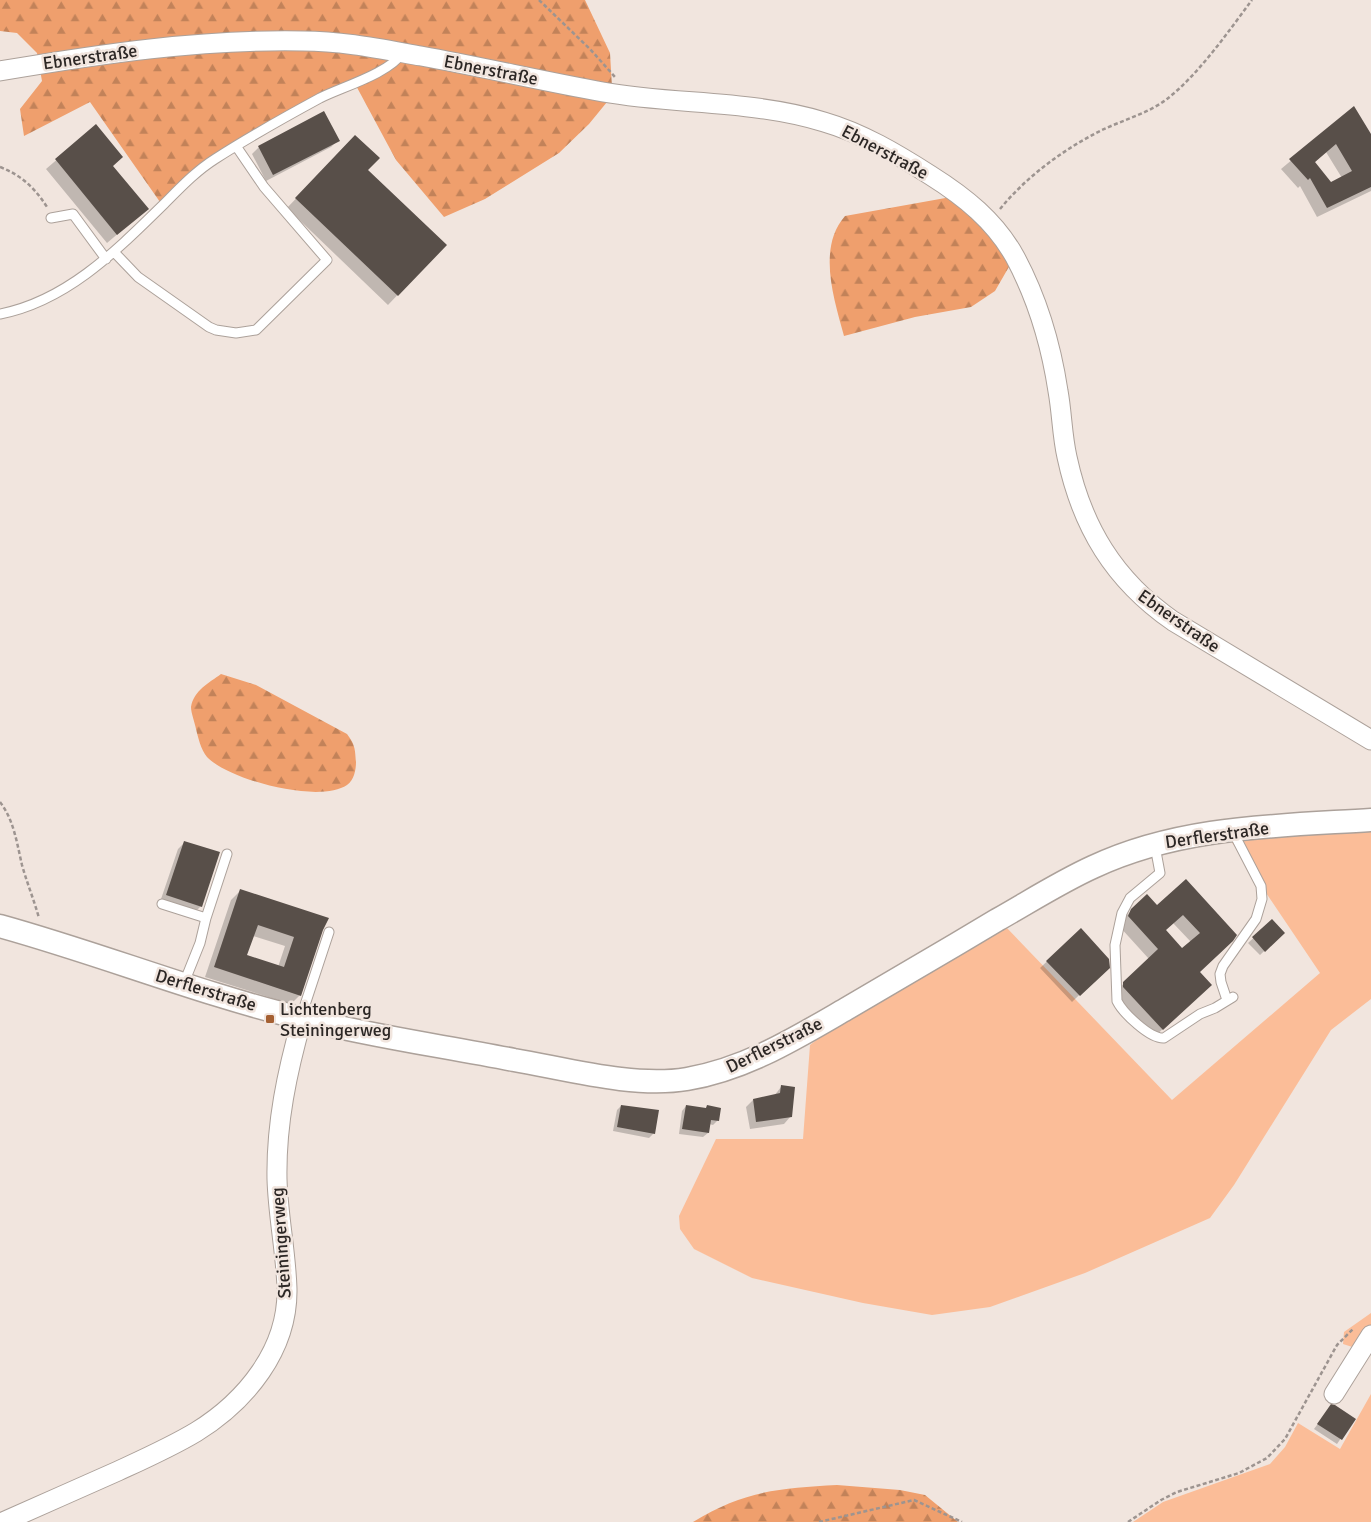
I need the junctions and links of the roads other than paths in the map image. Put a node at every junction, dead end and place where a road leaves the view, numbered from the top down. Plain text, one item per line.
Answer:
1 (402, 53) junction
2 (0, 71) edge
3 (236, 146) junction
4 (51, 218) road end
5 (110, 256) junction
6 (0, 314) edge
7 (1371, 740) edge
8 (1371, 820) edge
9 (1232, 830) junction
10 (1155, 844) junction
11 (227, 854) dead end
12 (162, 904) dead end
13 (206, 918) junction
14 (0, 926) edge
15 (329, 932) dead end
16 (184, 983) junction
17 (302, 1019) junction
18 (1364, 1331) edge
19 (1334, 1394) dead end
20 (3, 1522) edge

1 - 2 street, Ebnerstraße
1 - 3 lane
1 - 7 street, Ebnerstraße
3 - 5 lane
3 - 5 lane
4 - 5 lane
5 - 6 lane
8 - 9 street, Derflerstraße
9 - 10 street, Derflerstraße
9 - 10 lane
10 - 17 street, Derflerstraße
11 - 13 lane
12 - 13 lane
13 - 16 lane
14 - 16 street, Derflerstraße
15 - 17 lane
16 - 17 street, Derflerstraße
17 - 20 street, Steiningerweg
18 - 19 street

